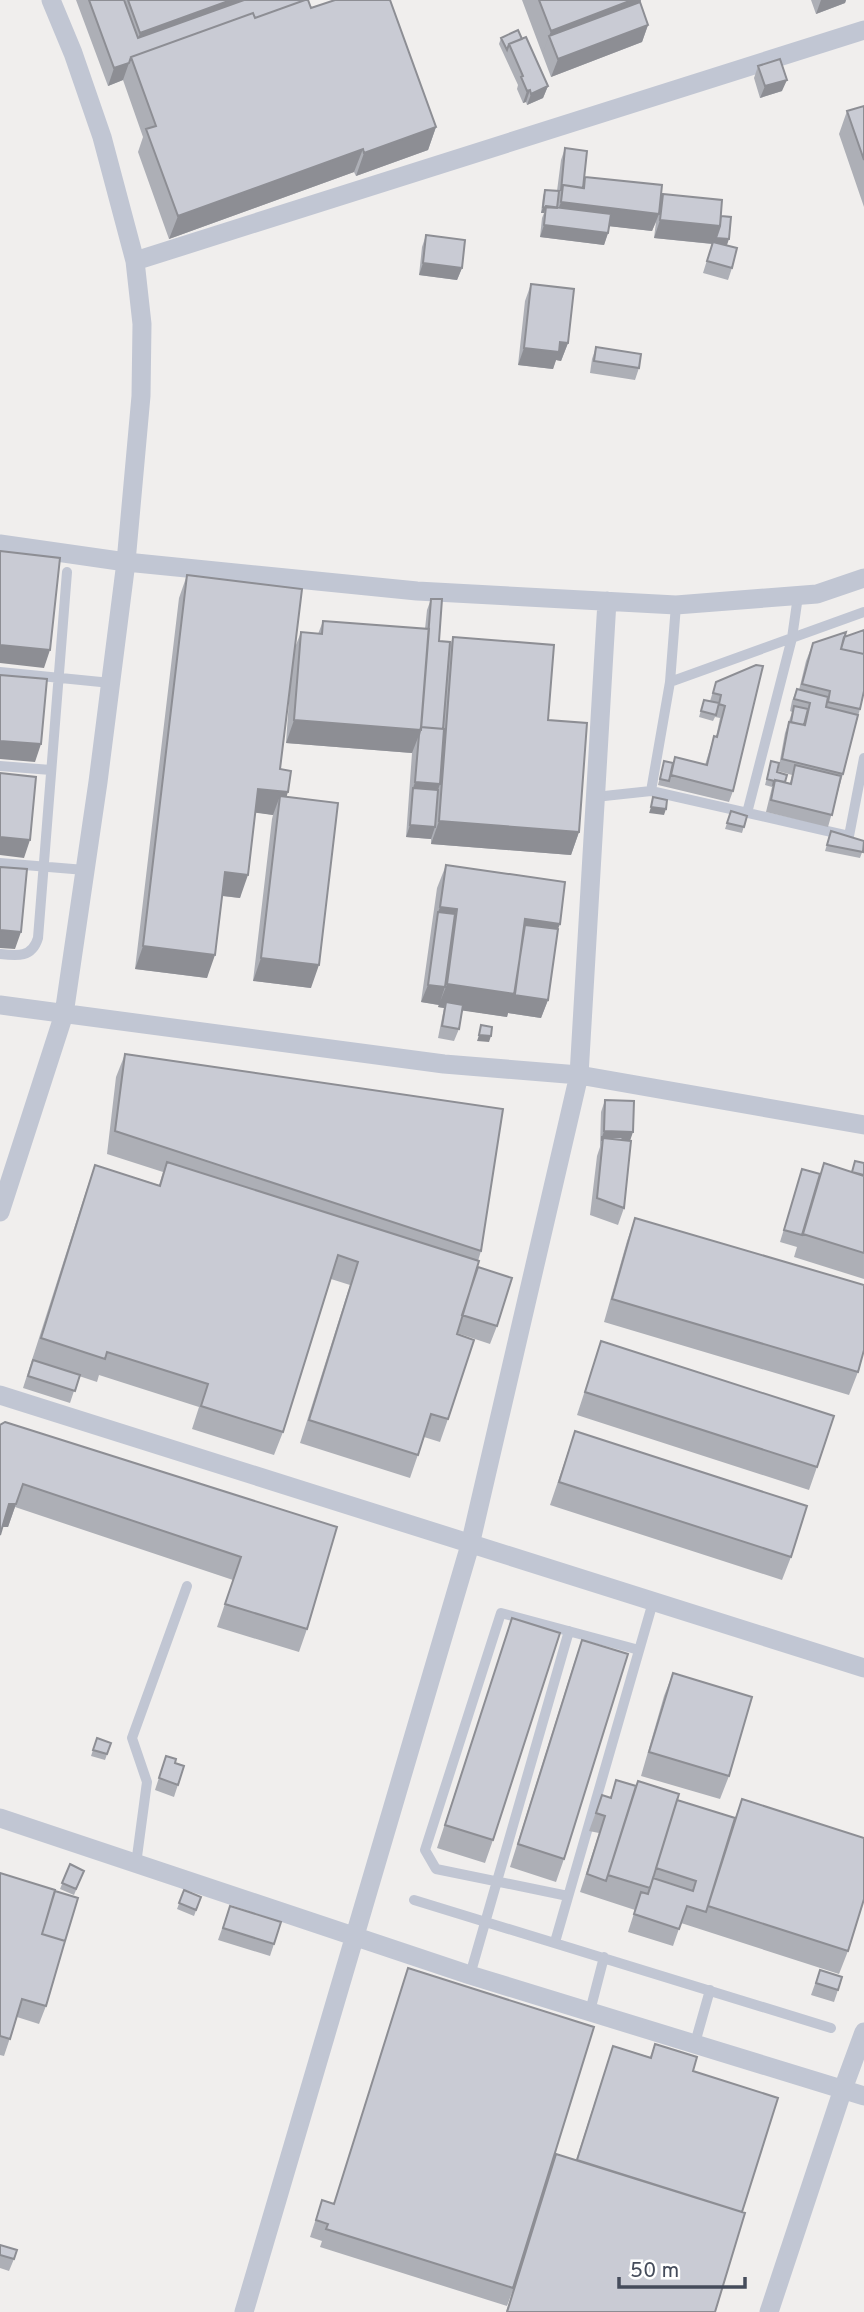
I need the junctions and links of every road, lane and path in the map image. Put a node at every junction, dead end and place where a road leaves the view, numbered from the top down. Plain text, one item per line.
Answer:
1 (51, 0) edge
2 (864, 30) edge
3 (135, 261) junction
4 (0, 544) edge
5 (126, 562) junction
6 (67, 572) dead end
7 (864, 578) edge
8 (798, 596) junction
9 (607, 601) junction
10 (676, 605) junction
11 (864, 612) edge
12 (792, 638) junction
13 (0, 672) edge
14 (58, 678) junction
15 (670, 682) junction
16 (111, 683) junction
17 (864, 758) edge
18 (0, 766) edge
19 (51, 771) junction
20 (651, 790) junction
21 (596, 797) junction
22 (747, 813) junction
23 (0, 863) edge
24 (44, 866) junction
25 (85, 870) junction
26 (0, 954) edge
27 (0, 1004) edge
28 (64, 1014) junction
29 (579, 1075) junction
30 (864, 1125) edge
31 (0, 1212) edge
32 (0, 1395) edge
33 (470, 1545) junction
34 (187, 1586) dead end
35 (653, 1602) junction
36 (569, 1631) junction
37 (639, 1650) junction
38 (864, 1668) edge
39 (0, 1818) edge
40 (136, 1864) junction
41 (496, 1881) junction
42 (568, 1896) junction
43 (414, 1900) dead end
44 (484, 1923) junction
45 (355, 1937) junction
46 (555, 1941) junction
47 (604, 1957) junction
48 (470, 1975) junction
49 (710, 1990) junction
50 (590, 2011) junction
51 (831, 2028) dead end
52 (864, 2032) edge
53 (695, 2043) junction
54 (843, 2089) junction
55 (864, 2096) edge
56 (244, 2312) edge
57 (769, 2312) edge

1 - 3 street
2 - 3 street
3 - 5 street
4 - 5 street
5 - 9 street
5 - 16 street
6 - 14 lane
7 - 8 street
8 - 10 street
8 - 12 lane
9 - 10 street
9 - 21 street
10 - 15 lane
11 - 12 lane
12 - 15 lane
12 - 22 lane
13 - 14 lane
14 - 16 lane
14 - 19 lane
15 - 20 lane
16 - 25 street
17 - 22 lane
18 - 19 lane
19 - 24 lane
20 - 21 lane
20 - 22 lane
21 - 29 street
23 - 24 lane
24 - 25 lane
24 - 26 lane
25 - 28 street
27 - 28 street
28 - 29 street
28 - 31 street
29 - 30 street
29 - 33 street
32 - 33 street
33 - 35 street
33 - 45 street
34 - 40 lane
35 - 37 lane
35 - 38 street
36 - 37 lane
36 - 41 lane
36 - 41 lane
37 - 42 lane
39 - 40 street
40 - 45 street
41 - 42 lane
41 - 44 lane
42 - 46 lane
43 - 44 lane
44 - 46 lane
44 - 48 lane
45 - 48 street
45 - 56 street
46 - 47 lane
47 - 49 lane
47 - 50 lane
48 - 50 street
49 - 51 lane
49 - 53 lane
50 - 53 street
52 - 54 street
53 - 54 street
54 - 55 street
54 - 57 street

